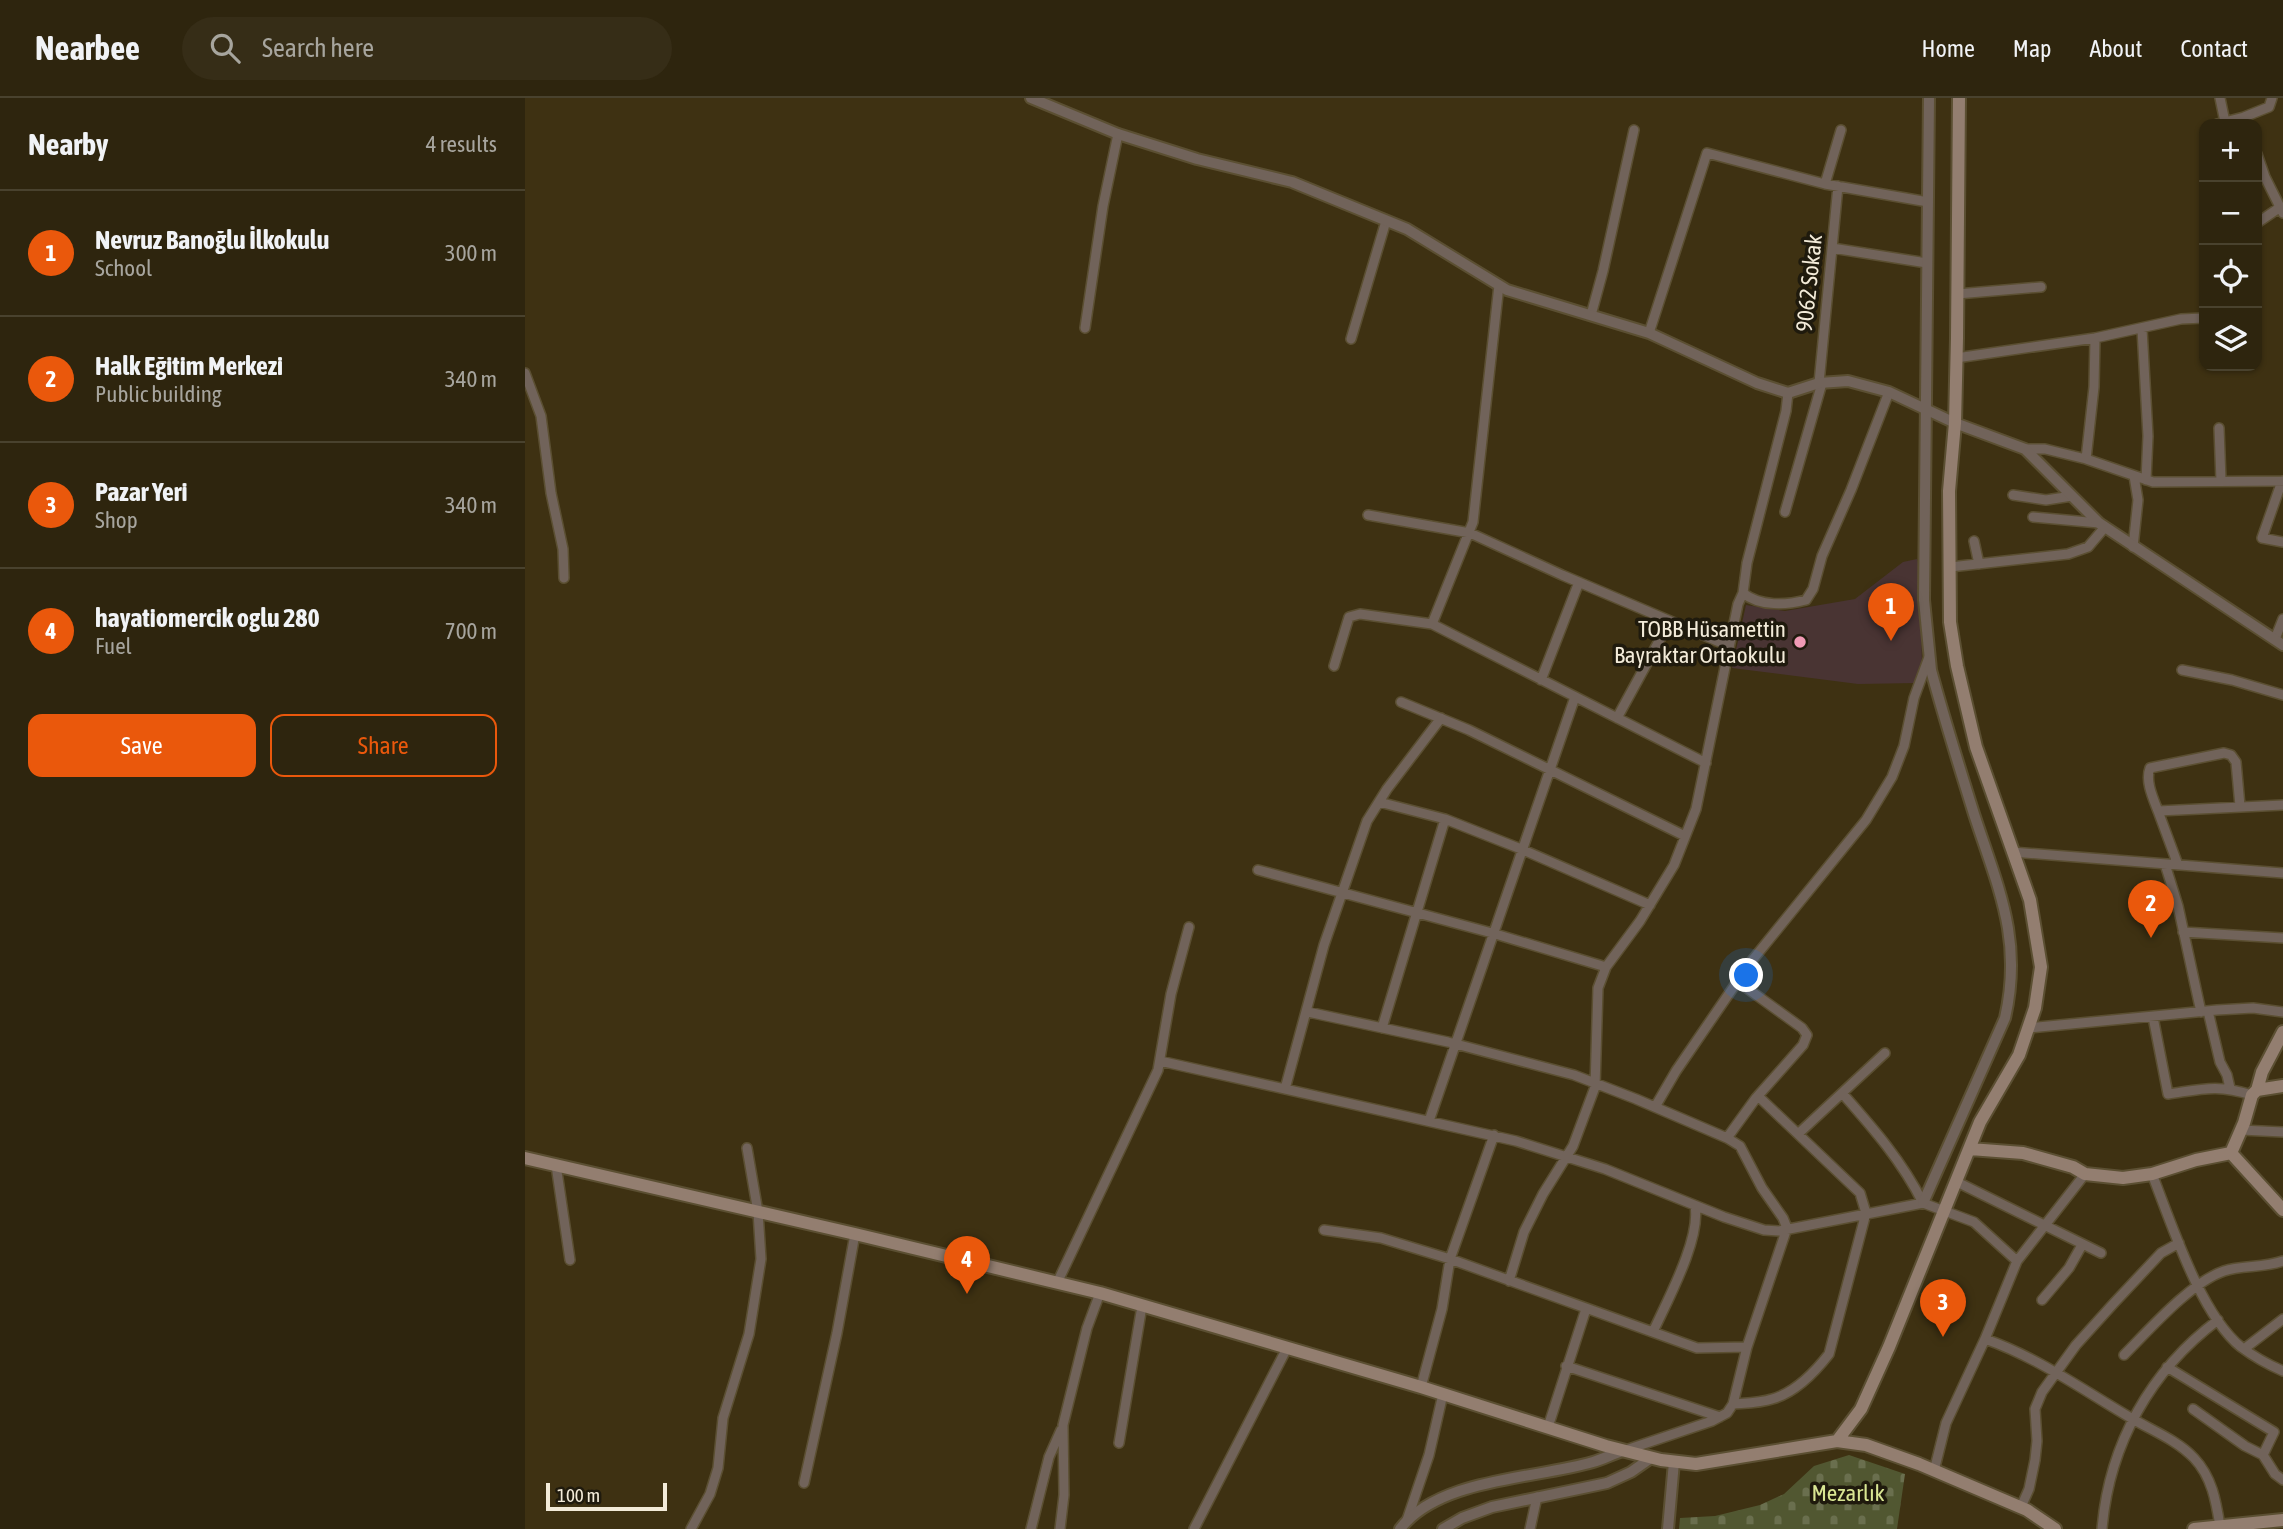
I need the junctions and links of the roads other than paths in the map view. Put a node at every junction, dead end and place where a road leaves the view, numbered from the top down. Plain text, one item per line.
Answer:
1 (1031, 98) edge
2 (1929, 98) edge
3 (1959, 98) edge
4 (2220, 98) edge
5 (2272, 98) edge
6 (2221, 119) edge
7 (2248, 119) edge
8 (1634, 130) dead end
9 (1842, 130) dead end
10 (1118, 134) junction
11 (2262, 166) edge
12 (1825, 184) junction
13 (1838, 186) junction
14 (1928, 202) junction
15 (2281, 211) edge
16 (2262, 220) edge
17 (1386, 221) junction
18 (1832, 248) junction
19 (1927, 263) junction
20 (1499, 285) junction
21 (2041, 287) dead end
22 (1957, 294) junction
23 (1591, 315) junction
24 (2199, 318) edge
25 (1085, 328) dead end
26 (2143, 329) junction
27 (1649, 333) junction
28 (2095, 338) junction
29 (1351, 339) dead end
30 (1956, 358) junction
31 (525, 373) edge
32 (1821, 383) junction
33 (1889, 392) junction
34 (1788, 393) junction
35 (1926, 408) junction
36 (1955, 423) junction
37 (2219, 428) dead end
38 (2025, 449) junction
39 (2086, 458) junction
40 (2134, 476) junction
41 (2147, 481) junction
42 (2221, 481) junction
43 (2282, 481) edge
44 (2013, 495) dead end
45 (2072, 496) junction
46 (1785, 512) dead end
47 (1368, 515) dead end
48 (2033, 517) dead end
49 (2102, 525) junction
50 (1470, 533) junction
51 (1974, 541) dead end
52 (2283, 542) edge
53 (2133, 547) junction
54 (1979, 564) junction
55 (1950, 567) junction
56 (564, 579) dead end
57 (1579, 582) junction
58 (1744, 593) junction
59 (2283, 619) edge
60 (1670, 621) junction
61 (1432, 624) junction
62 (2279, 642) edge
63 (1729, 646) junction
64 (1929, 657) junction
65 (1334, 666) dead end
66 (2182, 670) dead end
67 (1541, 680) junction
68 (2283, 695) edge
69 (1574, 697) junction
70 (1401, 702) dead end
71 (1441, 718) junction
72 (1617, 718) junction
73 (1706, 763) junction
74 (1549, 769) junction
75 (1379, 802) junction
76 (2241, 806) junction
77 (2283, 806) edge
78 (2158, 811) junction
79 (1445, 819) junction
80 (1685, 836) junction
81 (1521, 849) junction
82 (2012, 852) junction
83 (2165, 864) junction
84 (2178, 865) junction
85 (1258, 870) dead end
86 (2283, 873) edge
87 (1342, 894) junction
88 (1650, 905) junction
89 (1415, 913) junction
90 (1189, 927) dead end
91 (2183, 932) junction
92 (1492, 933) junction
93 (2283, 939) edge
94 (1606, 967) junction
95 (1737, 981) junction
96 (1308, 1012) junction
97 (2204, 1012) junction
98 (2283, 1012) edge
99 (2153, 1017) junction
100 (1382, 1028) junction
101 (2028, 1028) junction
102 (2283, 1032) edge
103 (1455, 1044) junction
104 (1885, 1053) dead end
105 (1160, 1061) junction
106 (1596, 1083) junction
107 (2283, 1086) edge
108 (2230, 1088) junction
109 (1286, 1089) junction
110 (1843, 1093) junction
111 (2254, 1093) junction
112 (1758, 1096) junction
113 (1655, 1107) junction
114 (1429, 1121) junction
115 (2241, 1130) junction
116 (2283, 1132) edge
117 (1798, 1134) junction
118 (1494, 1135) junction
119 (1727, 1138) junction
120 (747, 1148) dead end
121 (1970, 1149) junction
122 (2231, 1153) junction
123 (1566, 1155) junction
124 (525, 1158) edge
125 (556, 1166) junction
126 (2085, 1174) junction
127 (2152, 1174) junction
128 (1957, 1182) junction
129 (1923, 1203) junction
130 (1695, 1206) junction
131 (1946, 1210) junction
132 (2283, 1210) edge
133 (758, 1212) junction
134 (1866, 1213) junction
135 (2044, 1224) junction
136 (1787, 1228) junction
137 (1324, 1230) dead end
138 (1395, 1231) dead end
139 (855, 1234) junction
140 (1394, 1242) junction
141 (2179, 1243) junction
142 (2083, 1245) junction
143 (2101, 1253) dead end
144 (570, 1259) dead end
145 (1450, 1259) junction
146 (2017, 1261) junction
147 (2283, 1261) edge
148 (1509, 1281) junction
149 (1057, 1283) junction
150 (2198, 1287) junction
151 (1100, 1293) junction
152 (2042, 1300) dead end
153 (1142, 1306) junction
154 (1586, 1309) junction
155 (2283, 1319) edge
156 (2218, 1320) junction
157 (1653, 1332) junction
158 (1985, 1339) junction
159 (1747, 1347) junction
160 (1287, 1348) junction
161 (2244, 1349) junction
162 (2125, 1355) dead end
163 (1566, 1366) junction
164 (2167, 1367) junction
165 (2283, 1371) edge
166 (2055, 1372) junction
167 (1421, 1387) junction
168 (1443, 1394) junction
169 (1733, 1404) junction
170 (2193, 1409) dead end
171 (1720, 1417) junction
172 (2132, 1419) junction
173 (1063, 1425) junction
174 (1548, 1427) junction
175 (1837, 1441) junction
176 (1119, 1443) dead end
177 (1623, 1451) junction
178 (2263, 1455) junction
179 (1651, 1458) junction
180 (1674, 1462) junction
181 (1934, 1471) junction
182 (2283, 1480) edge
183 (804, 1483) dead end
184 (1537, 1497) junction
185 (2021, 1507) junction
186 (2283, 1520) edge
187 (1404, 1525) edge
188 (2220, 1526) junction
189 (2251, 1526) edge
190 (691, 1529) edge
191 (1031, 1529) edge
192 (1061, 1529) edge
193 (1194, 1529) edge
194 (1443, 1529) edge
195 (1530, 1529) edge
196 (1668, 1529) edge
197 (2055, 1529) edge
198 (2102, 1529) edge
199 (2194, 1529) edge

1 - 10 street
2 - 14 street
3 - 22 main road
4 - 6 street
5 - 7 street
8 - 23 street
9 - 12 street
10 - 17 street
10 - 25 street
11 - 15 street
12 - 13 street
12 - 27 street
13 - 14 street
13 - 18 street, 9062 Sokak
14 - 19 street
15 - 16 street
17 - 20 street
17 - 29 street
18 - 19 street
18 - 32 street, 9062 Sokak
19 - 35 street
20 - 23 street
20 - 50 street
21 - 22 street
22 - 30 main road
23 - 27 street
24 - 26 street
26 - 28 street
26 - 41 street
27 - 34 street
28 - 30 street
28 - 39 street
30 - 36 main road
31 - 56 street
32 - 33 street
32 - 34 street
32 - 46 street, 9062 Sokak
33 - 35 street
33 - 58 street
34 - 58 street
35 - 36 street
35 - 64 street
36 - 38 street
36 - 55 main road
37 - 42 street
38 - 39 street
38 - 45 street
39 - 40 street
40 - 41 street
40 - 53 street
41 - 42 street
42 - 43 street
43 - 52 street
44 - 45 street
45 - 49 street
47 - 50 street
48 - 49 street
49 - 53 street
49 - 54 street
50 - 57 street
50 - 61 street
51 - 54 street
53 - 62 street
54 - 55 street
55 - 82 main road
57 - 60 street
57 - 67 street
58 - 63 street
59 - 62 street
60 - 63 street
60 - 72 street
61 - 65 street
61 - 67 street
63 - 73 street
64 - 95 street
64 - 129 street
66 - 68 street
67 - 69 street
69 - 72 street
69 - 74 street
70 - 71 street
71 - 74 street
71 - 75 street
72 - 73 street
73 - 80 street
74 - 80 street
74 - 81 street
75 - 79 street
75 - 87 street
76 - 77 street
76 - 78 street
76 - 78 street
78 - 84 street
79 - 81 street
79 - 89 street
80 - 88 street
81 - 88 street
81 - 92 street
82 - 83 street
82 - 101 main road
83 - 84 street
83 - 91 street
84 - 86 street
85 - 87 street
87 - 89 street
87 - 96 street
88 - 94 street
89 - 92 street
89 - 100 street
90 - 105 street
91 - 93 street
91 - 97 street
92 - 94 street
92 - 103 street
94 - 106 street
95 - 112 street
95 - 113 street
96 - 100 street
96 - 109 street
97 - 98 street
97 - 99 street
97 - 108 street
99 - 101 street
99 - 108 street
100 - 103 street
101 - 121 main road
102 - 111 main road
103 - 106 street
103 - 114 street
104 - 110 street
105 - 109 street
105 - 149 street
106 - 113 street
106 - 123 street
107 - 111 main road
108 - 111 street
109 - 114 street
110 - 117 street
110 - 129 street
111 - 115 main road
112 - 117 street
112 - 119 street
113 - 119 street
114 - 118 street
115 - 116 street
115 - 122 main road
117 - 134 street
118 - 123 street
118 - 145 street
119 - 136 street
120 - 133 street
121 - 126 main road
121 - 128 main road
122 - 127 main road
122 - 132 main road
123 - 130 street
123 - 148 street
124 - 125 main road
125 - 133 main road
125 - 144 street
126 - 127 main road
126 - 135 street
127 - 141 street
128 - 131 main road
128 - 135 street
129 - 131 street
129 - 134 street
130 - 136 street
130 - 157 street
131 - 146 street
131 - 175 main road
133 - 139 main road
133 - 190 street
134 - 136 street
134 - 169 street
135 - 142 street
135 - 146 street
136 - 159 street
137 - 140 street
138 - 140 street
139 - 149 main road
139 - 183 street
140 - 145 street
141 - 150 street
141 - 166 street
142 - 143 street
142 - 152 street
145 - 148 street
145 - 167 street
146 - 158 street
147 - 150 street
148 - 154 street
149 - 151 main road
150 - 156 street
150 - 162 street
151 - 153 main road
151 - 173 street
153 - 160 main road
153 - 176 street
154 - 157 street
154 - 163 street
155 - 161 street
156 - 161 street
156 - 164 street
157 - 159 street
158 - 166 street
158 - 181 street
159 - 169 street
160 - 167 main road
160 - 193 street
161 - 165 street
163 - 171 street
163 - 174 street
164 - 172 street
164 - 178 street
166 - 172 street
166 - 185 street
167 - 168 main road
168 - 174 main road
168 - 187 street
169 - 171 street
170 - 178 street
171 - 177 street
172 - 188 street
172 - 198 street
173 - 191 street
173 - 192 street
174 - 177 main road
175 - 180 main road
175 - 181 main road
177 - 179 main road
177 - 187 street
178 - 182 street
179 - 180 main road
179 - 184 street
180 - 196 street
181 - 185 main road
184 - 194 street
184 - 195 street
185 - 197 main road
186 - 189 main road
188 - 189 main road
188 - 199 main road

